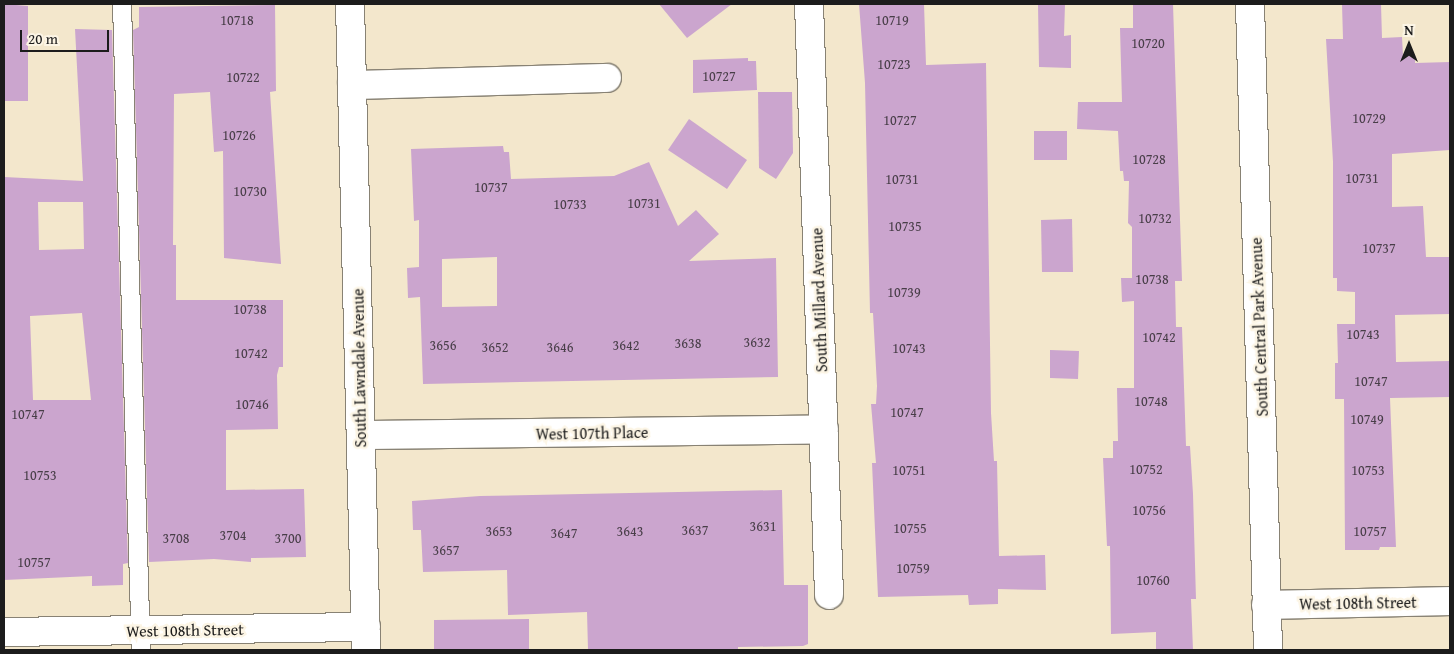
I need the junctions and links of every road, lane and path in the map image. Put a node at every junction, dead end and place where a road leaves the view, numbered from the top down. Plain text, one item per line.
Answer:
1 (122, 4) edge
2 (350, 4) edge
3 (809, 4) edge
4 (1250, 4) edge
5 (607, 78) dead end
6 (352, 85) junction
7 (824, 430) junction
8 (361, 435) junction
9 (829, 595) dead end
10 (1450, 601) edge
11 (1266, 605) junction
12 (4, 632) edge
13 (366, 639) edge
14 (141, 640) edge
15 (1268, 650) edge

1 - 14 lane
2 - 6 street, South Lawndale Avenue
3 - 7 street, South Millard Avenue
4 - 11 street, South Central Park Avenue
5 - 6 street
6 - 8 street, South Lawndale Avenue
7 - 8 street, West 107th Place
7 - 9 street, South Millard Avenue
8 - 13 street, South Lawndale Avenue
10 - 11 street, West 108th Street
11 - 15 street, South Central Park Avenue
12 - 14 street, West 108th Street
13 - 14 street, West 108th Street

